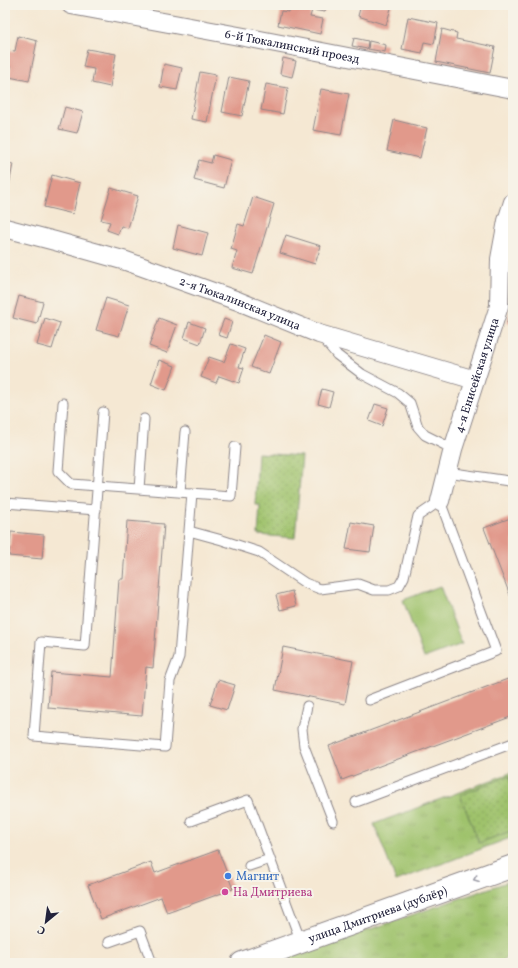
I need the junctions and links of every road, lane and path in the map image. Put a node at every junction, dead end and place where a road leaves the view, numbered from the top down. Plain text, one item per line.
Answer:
1 (70, 5) edge
2 (513, 89) edge
3 (513, 202) edge
4 (5, 228) edge
5 (319, 334) junction
6 (475, 380) junction
7 (63, 403) dead end
8 (103, 412) dead end
9 (144, 419) dead end
10 (185, 432) dead end
11 (235, 447) dead end
12 (453, 449) junction
13 (447, 472) junction
14 (513, 479) edge
15 (98, 486) junction
16 (139, 489) junction
17 (180, 492) junction
18 (192, 493) junction
19 (440, 501) junction
20 (5, 502) edge
21 (96, 510) junction
22 (189, 531) junction
23 (369, 700) dead end
24 (307, 706) dead end
25 (513, 743) edge
26 (356, 802) dead end
27 (334, 821) dead end
28 (191, 822) dead end
29 (270, 859) junction
30 (249, 866) dead end
31 (513, 866) edge
32 (109, 942) dead end
33 (300, 942) junction
34 (152, 963) edge
35 (242, 963) edge

1 - 2 street, 6-й Тюкалинский проезд
3 - 6 street, 4-я Енисейская улица
4 - 5 street, 2-я Тюкалинская улица
5 - 6 street, 2-я Тюкалинская улица
5 - 12 lane
6 - 12 street, 4-я Енисейская улица
7 - 15 lane
8 - 15 lane
9 - 16 lane
10 - 17 lane
11 - 18 lane
12 - 13 street, 4-я Енисейская улица
13 - 14 lane
13 - 19 street, 4-я Енисейская улица
15 - 16 lane
15 - 21 lane
16 - 17 lane
17 - 18 lane
18 - 22 lane
19 - 22 lane
19 - 23 lane
20 - 21 lane
21 - 22 lane
24 - 27 lane
25 - 26 lane
28 - 29 lane
29 - 30 lane
29 - 33 lane
31 -> 33 main road, улица Дмитриева (дублёр)
32 - 34 lane
33 - 35 main road, улица Дмитриева (дублёр)

